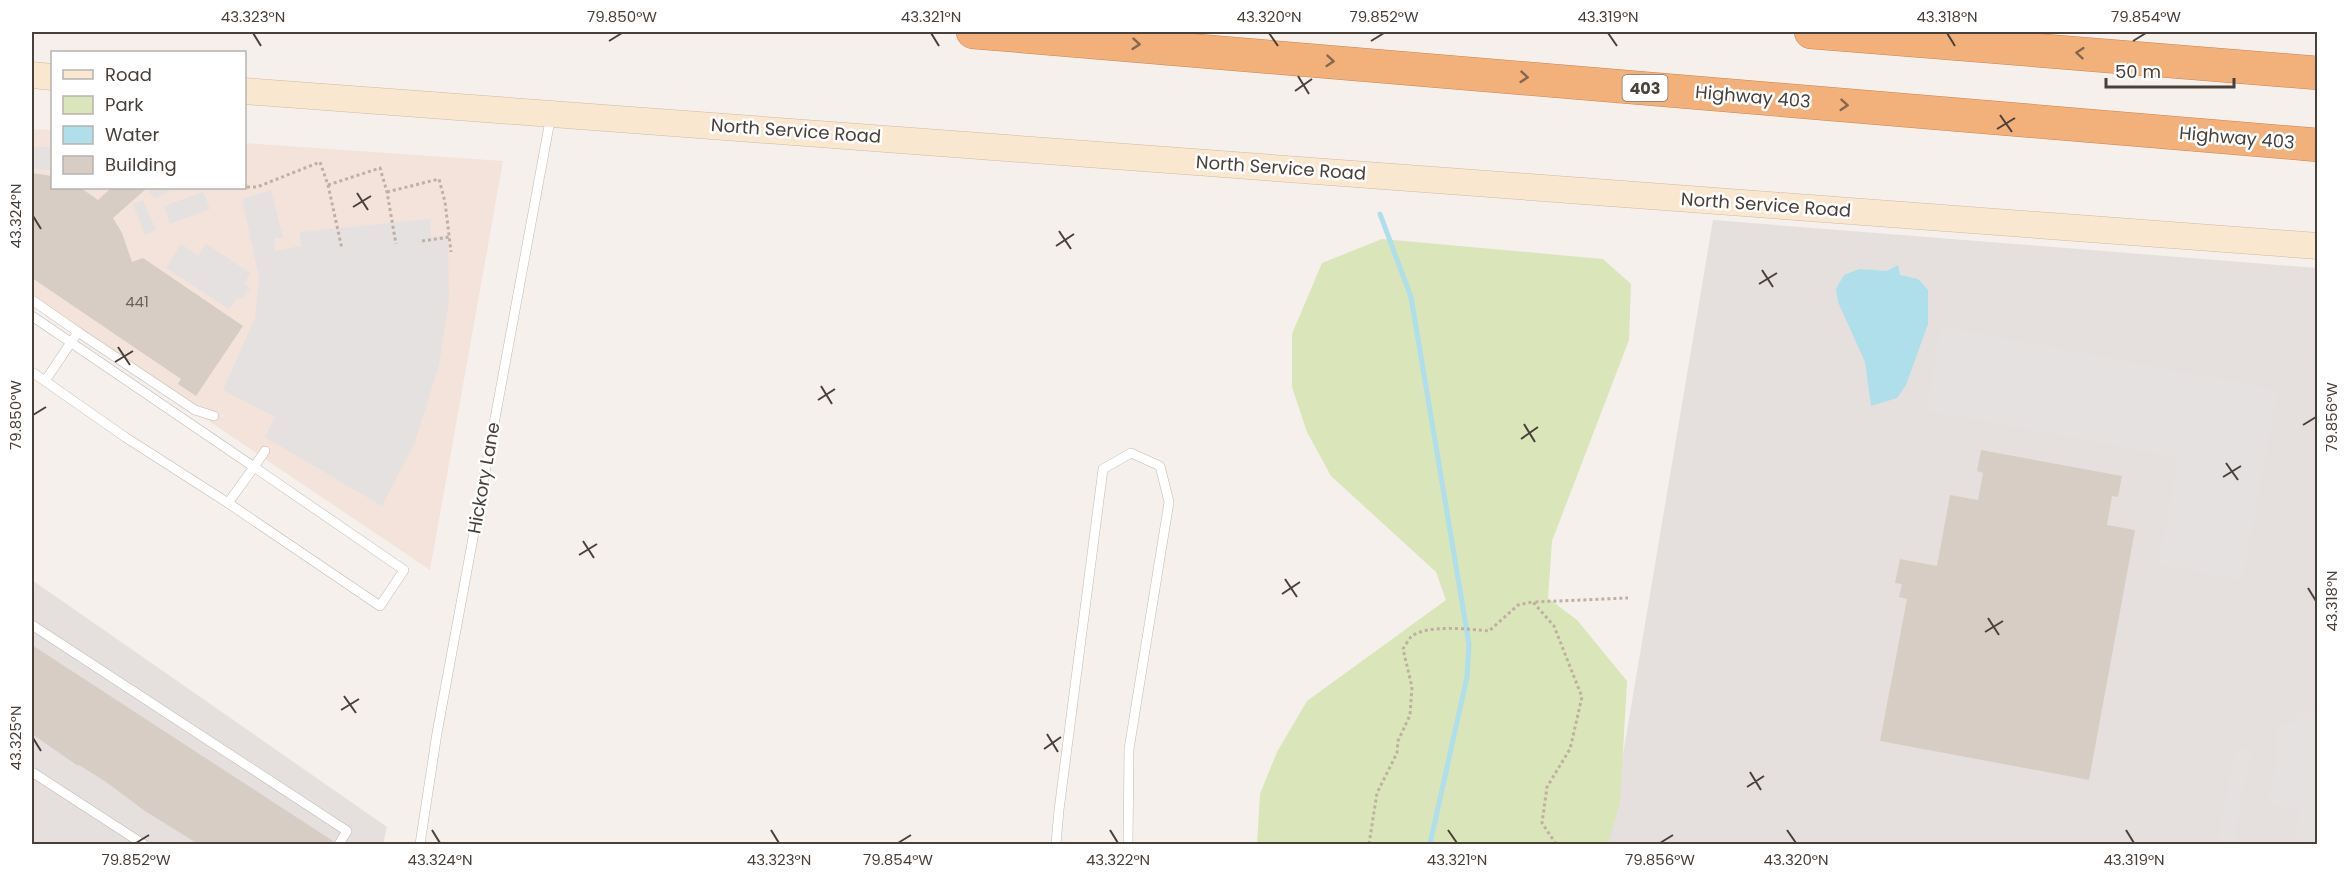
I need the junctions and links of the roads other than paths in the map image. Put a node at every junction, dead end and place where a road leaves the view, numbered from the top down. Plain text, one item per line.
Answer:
1 (973, 32) edge
2 (1811, 32) edge
3 (2318, 57) edge
4 (2180, 61) junction
5 (2318, 72) edge
6 (32, 75) edge
7 (51, 77) edge
8 (246, 91) edge
9 (552, 113) junction
10 (2318, 145) edge
11 (2318, 246) edge
12 (32, 300) edge
13 (32, 316) edge
14 (78, 332) junction
15 (71, 342) junction
16 (32, 372) edge
17 (45, 381) junction
18 (214, 416) dead end
19 (265, 451) dead end
20 (254, 467) junction
21 (228, 503) junction
22 (32, 625) edge
23 (32, 772) edge
24 (143, 844) edge
25 (339, 844) edge
26 (420, 844) edge
27 (1056, 844) edge
28 (1128, 844) edge

1 -> 10 highway, Highway 403 / 403
4 -> 2 highway
3 - 4 highway
4 - 5 highway
6 - 7 street
8 - 9 street, North Service Road
9 - 11 street, North Service Road
9 - 26 lane, Hickory Lane
12 - 14 lane
13 - 15 lane
14 - 15 lane
14 - 18 lane
15 - 17 lane
15 - 20 lane
16 - 17 lane
17 - 21 lane
19 - 20 lane
20 - 21 lane
20 - 21 lane
22 - 25 lane
23 - 24 lane
27 - 28 lane

